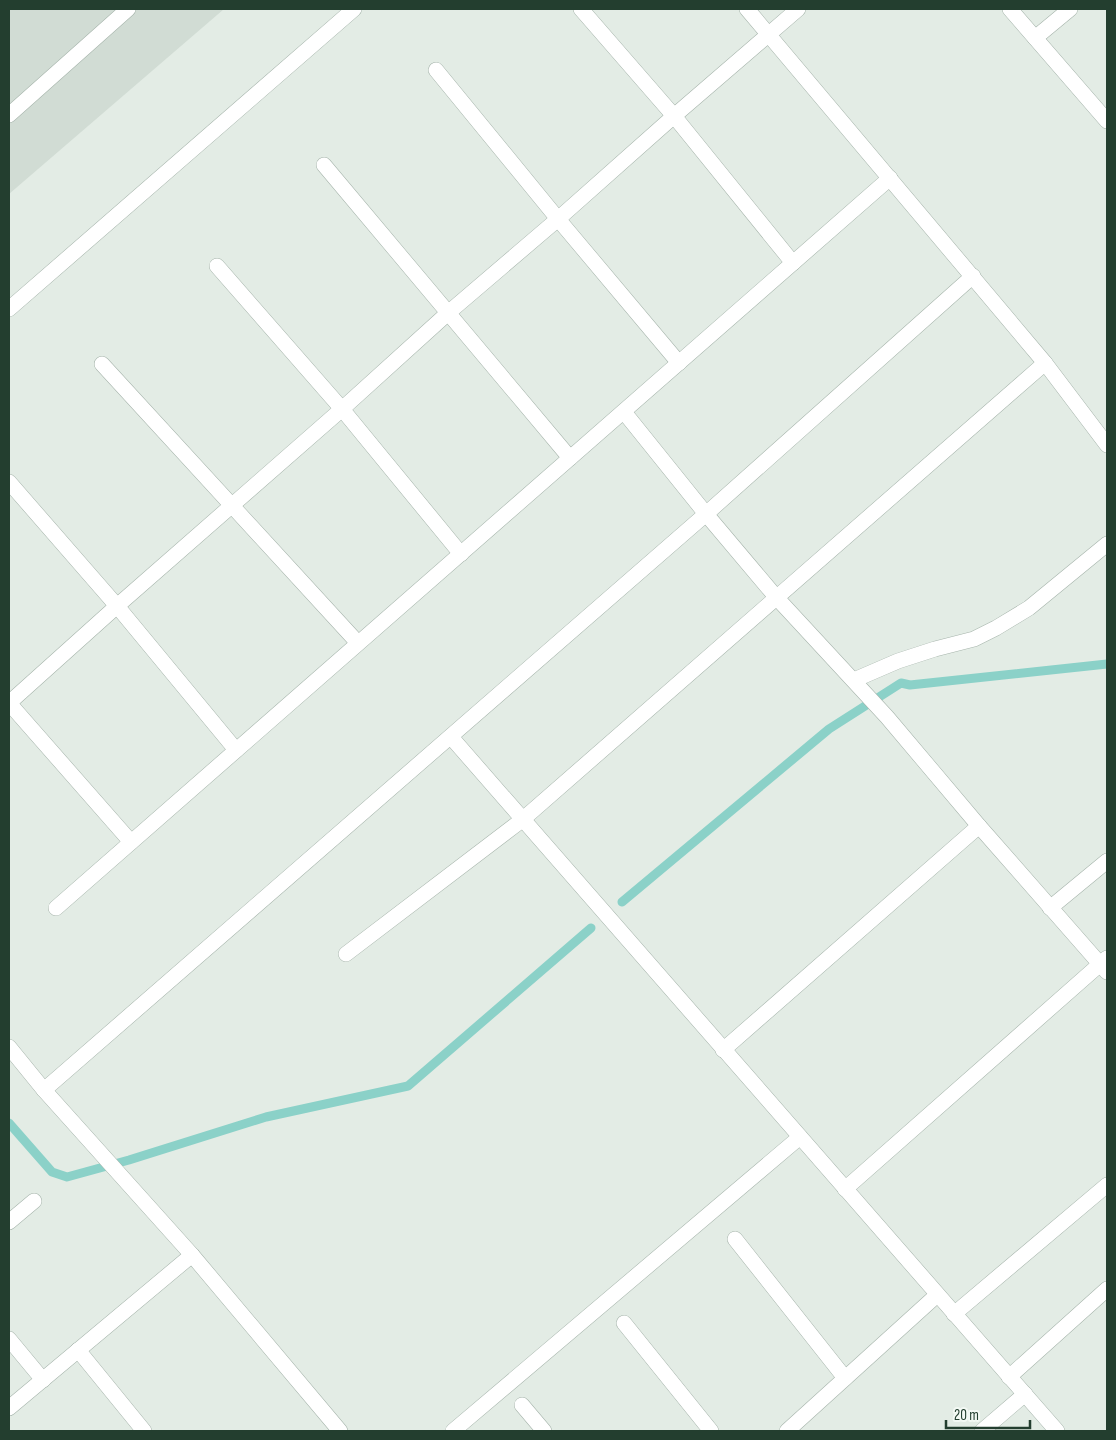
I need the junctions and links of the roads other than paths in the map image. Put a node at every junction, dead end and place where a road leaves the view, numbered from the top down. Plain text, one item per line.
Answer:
1 (128, 9) edge
2 (354, 9) edge
3 (581, 9) edge
4 (747, 9) edge
5 (798, 9) edge
6 (1010, 9) edge
7 (1070, 9) edge
8 (769, 35) junction
9 (1035, 38) junction
10 (436, 70) dead end
11 (9, 115) edge
12 (674, 116) junction
13 (1107, 121) edge
14 (324, 165) dead end
15 (890, 178) junction
16 (558, 219) junction
17 (793, 263) junction
18 (217, 266) dead end
19 (973, 276) junction
20 (9, 309) edge
21 (448, 312) junction
22 (679, 363) junction
23 (102, 364) dead end
24 (1045, 364) junction
25 (342, 410) junction
26 (624, 412) junction
27 (1107, 445) edge
28 (570, 458) junction
29 (9, 482) edge
30 (232, 506) junction
31 (706, 514) junction
32 (1107, 544) edge
33 (461, 554) junction
34 (776, 597) junction
35 (117, 606) junction
36 (358, 642) junction
37 (858, 685) junction
38 (9, 703) edge
39 (450, 738) junction
40 (236, 750) junction
41 (522, 820) junction
42 (978, 826) junction
43 (131, 842) junction
44 (1107, 861) edge
45 (56, 908) dead end
46 (1050, 908) junction
47 (346, 954) dead end
48 (1105, 964) edge
49 (9, 1047) edge
50 (723, 1050) junction
51 (44, 1090) junction
52 (800, 1137) junction
53 (1107, 1185) edge
54 (845, 1189) junction
55 (34, 1201) dead end
56 (9, 1222) edge
57 (735, 1239) dead end
58 (192, 1255) junction
59 (1107, 1289) edge
60 (937, 1294) junction
61 (954, 1314) junction
62 (624, 1323) dead end
63 (9, 1340) edge
64 (78, 1350) junction
65 (1009, 1377) junction
66 (845, 1378) junction
67 (43, 1380) junction
68 (1025, 1394) junction
69 (522, 1405) dead end
70 (9, 1408) edge
71 (144, 1431) edge
72 (340, 1431) edge
73 (453, 1431) edge
74 (544, 1431) edge
75 (711, 1431) edge
76 (786, 1431) edge
77 (982, 1431) edge
78 (1057, 1431) edge

1 - 11 street
2 - 20 street
3 - 12 street
4 - 8 street
5 - 8 street
6 - 9 street
7 - 9 street
8 - 12 street
8 - 15 street
9 - 13 street
10 - 16 street
12 - 16 street
12 - 17 street
14 - 21 street
15 - 17 street
15 - 19 street
16 - 21 street
16 - 22 street
17 - 22 street
18 - 25 street
19 - 24 street
19 - 31 street
21 - 25 street
21 - 28 street
22 - 26 street
23 - 30 street
24 - 27 street
24 - 34 street
25 - 30 street
25 - 33 street
26 - 28 street
26 - 31 street
28 - 33 street
29 - 35 street
30 - 35 street
30 - 36 street
31 - 34 street
31 - 39 street
32 - 37 street
33 - 36 street
34 - 37 street
34 - 41 street
35 - 38 street
35 - 40 street
36 - 40 street
37 - 42 street
38 - 43 street
39 - 41 street
39 - 51 street
40 - 43 street
41 - 47 street
41 - 50 street
42 - 46 street
42 - 50 street
43 - 45 street
44 - 46 street
46 - 48 street
48 - 54 street
49 - 51 street
50 - 52 street
51 - 58 street
52 - 54 street
52 - 73 street
53 - 61 street
54 - 60 street
55 - 56 street
57 - 66 street
58 - 64 street
58 - 72 street
59 - 65 street
60 - 61 street
60 - 66 street
61 - 65 street
62 - 75 street
63 - 67 street
64 - 67 street
64 - 71 street
65 - 68 street
66 - 76 street
67 - 70 street
68 - 77 street
68 - 78 street
69 - 74 street

